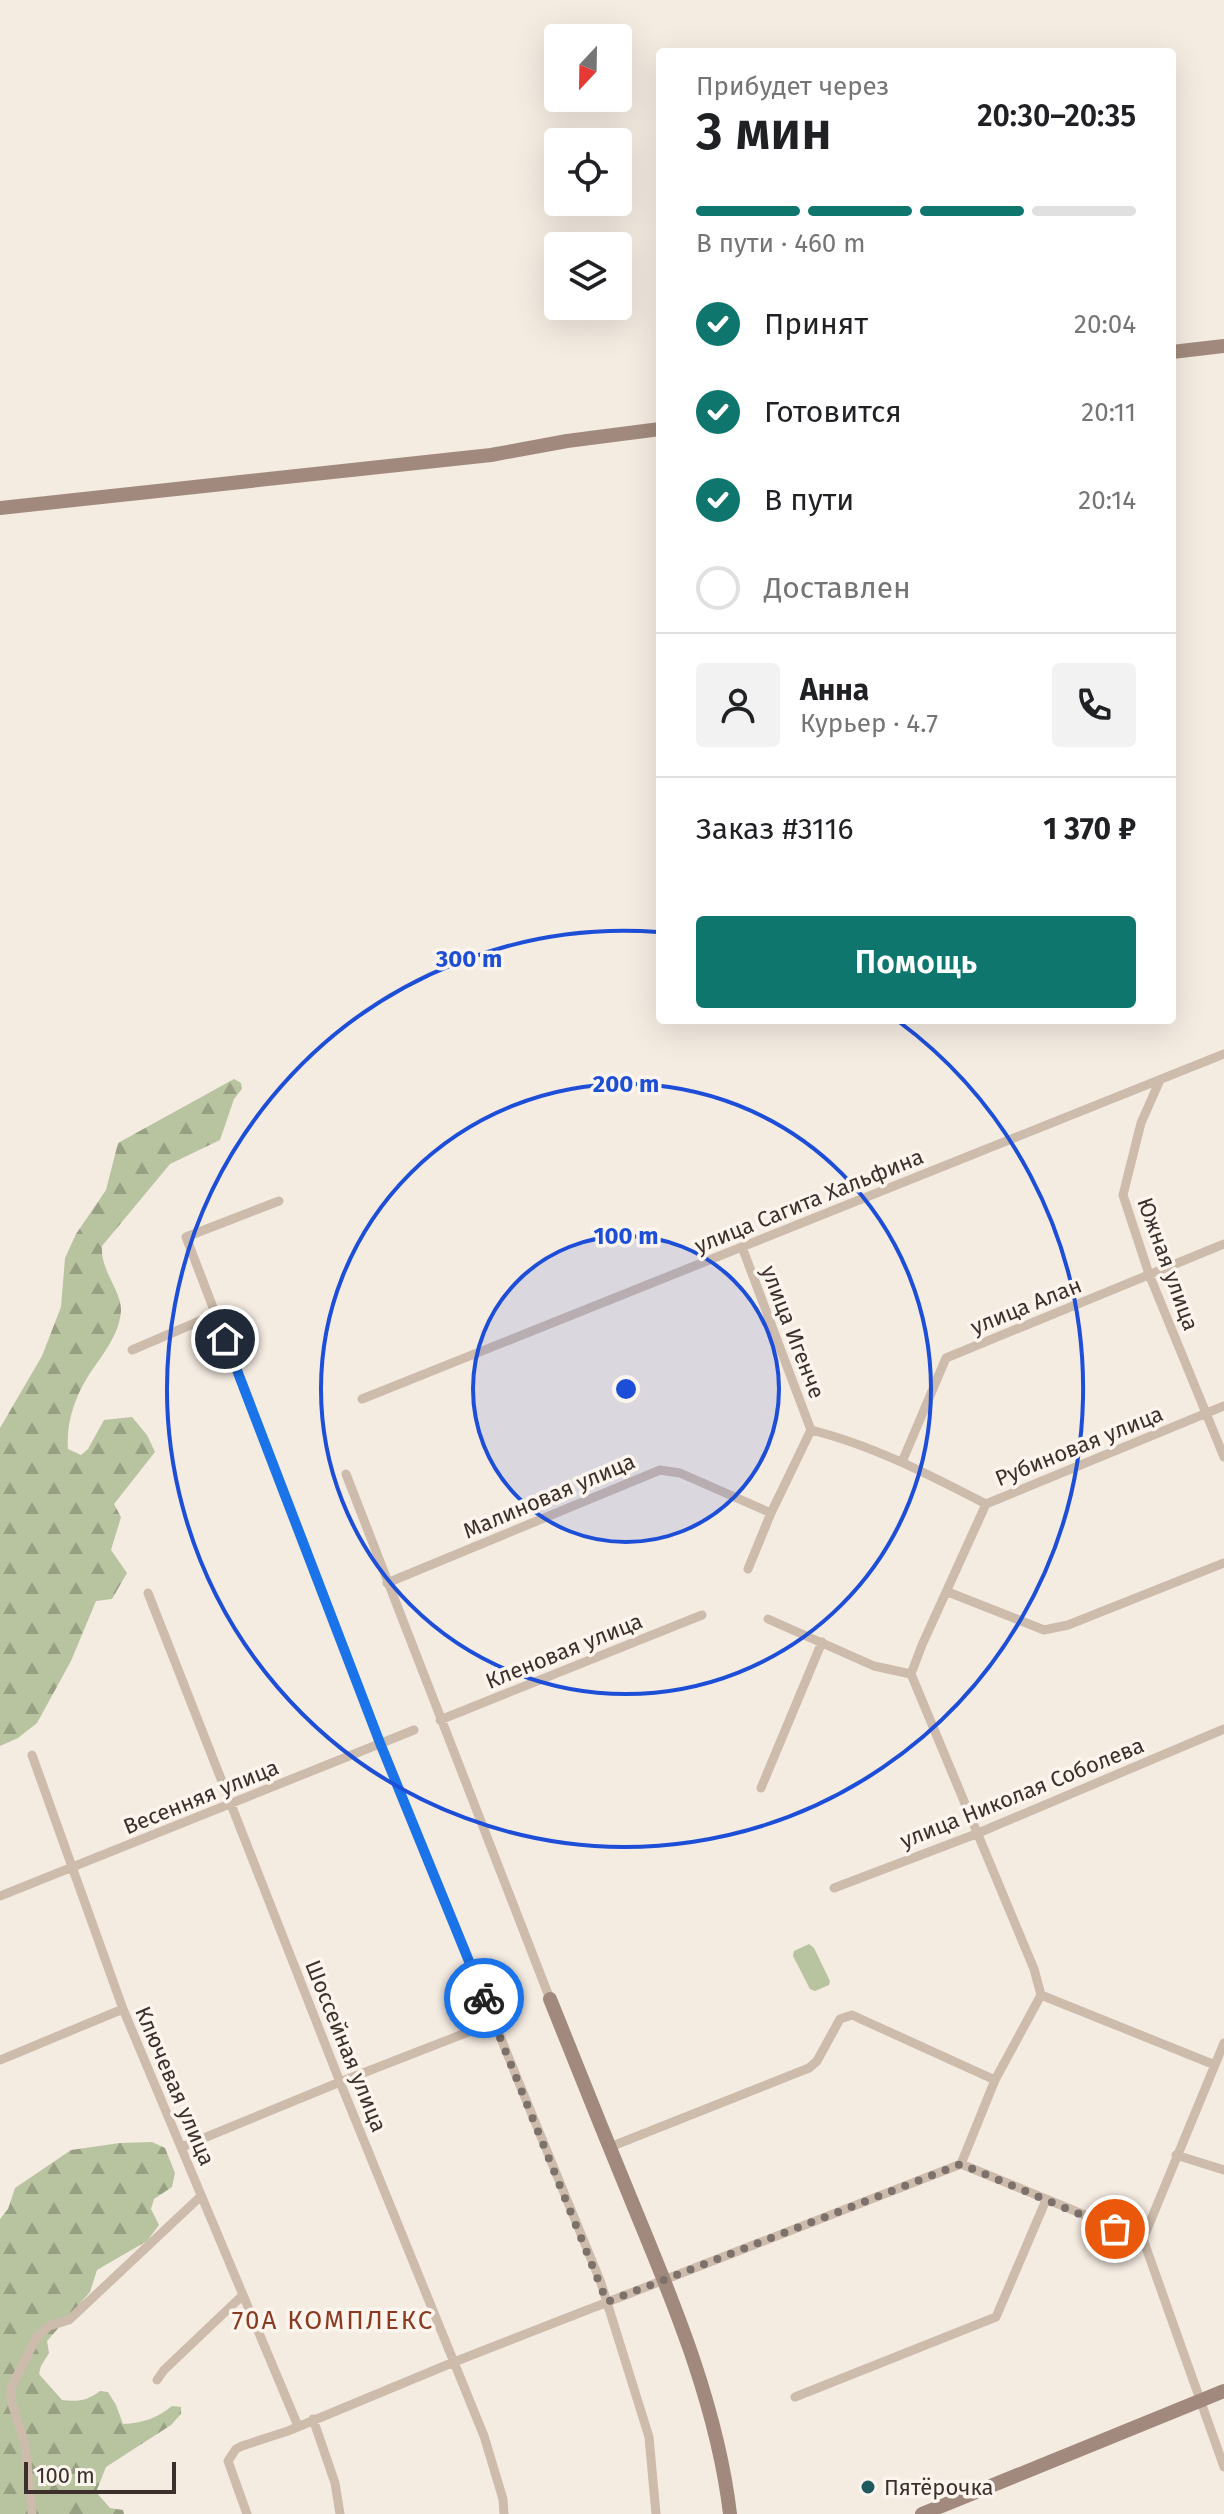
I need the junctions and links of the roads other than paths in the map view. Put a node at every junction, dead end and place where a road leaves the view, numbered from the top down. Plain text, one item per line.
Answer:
1 (1224, 346) edge
2 (1176, 352) edge
3 (656, 430) edge
4 (0, 508) edge
5 (1224, 1054) edge
6 (1160, 1080) junction
7 (279, 1201) dead end
8 (1224, 1244) edge
9 (742, 1247) junction
10 (1149, 1274) junction
11 (216, 1314) junction
12 (132, 1350) dead end
13 (362, 1399) dead end
14 (1224, 1406) edge
15 (1207, 1413) junction
16 (811, 1430) junction
17 (1224, 1457) edge
18 (902, 1462) junction
19 (346, 1474) dead end
20 (986, 1504) junction
21 (771, 1513) junction
22 (1224, 1563) edge
23 (748, 1569) dead end
24 (387, 1583) junction
25 (948, 1592) junction
26 (148, 1593) dead end
27 (702, 1615) dead end
28 (768, 1619) dead end
29 (822, 1642) junction
30 (911, 1674) junction
31 (440, 1720) junction
32 (1224, 1729) edge
33 (414, 1730) dead end
34 (380, 1743) junction
35 (32, 1755) dead end
36 (761, 1788) dead end
37 (231, 1806) junction
38 (976, 1834) junction
39 (71, 1867) junction
40 (834, 1888) dead end
41 (0, 1896) edge
42 (1041, 1995) junction
43 (550, 1999) joint
44 (123, 2009) junction
45 (494, 2022) junction
46 (1224, 2043) edge
47 (0, 2060) edge
48 (1215, 2065) junction
49 (995, 2080) junction
50 (340, 2082) junction
51 (182, 2147) junction
52 (610, 2147) junction
53 (1176, 2155) junction
54 (961, 2164) junction
55 (1224, 2170) edge
56 (201, 2196) junction
57 (1046, 2200) junction
58 (1143, 2239) junction
59 (664, 2279) junction
60 (243, 2295) junction
61 (607, 2302) junction
62 (454, 2362) junction
63 (157, 2380) dead end
64 (1224, 2391) edge
65 (795, 2397) dead end
66 (1201, 2401) junction
67 (313, 2419) junction
68 (298, 2426) junction
69 (1224, 2467) edge
70 (32, 2512) edge
71 (247, 2514) edge
72 (340, 2514) edge
73 (504, 2514) edge
74 (656, 2514) edge
75 (730, 2514) edge
76 (922, 2514) edge

1 - 2 street
3 - 4 street
5 - 6 street, улица Сагита Хальфина
6 - 9 street, улица Сагита Хальфина
6 - 10 street, Южная улица
7 - 11 street
8 - 10 street, улица Алан
9 - 13 street, улица Сагита Хальфина
9 - 16 street, улица Игенче
10 - 15 street, Южная улица
10 - 18 street, улица Алан
11 - 12 street
11 - 34 street
14 - 15 street, Рубиновая улица
15 - 17 street, Южная улица
15 - 20 street, Рубиновая улица
16 - 18 street, улица Игенче
16 - 21 street
18 - 20 street, улица Игенче
19 - 24 street
20 - 25 street, Рубиновая улица
21 - 23 street
21 - 24 street, Малиновая улица
22 - 25 street
24 - 31 street
25 - 30 street, Рубиновая улица
26 - 37 street, Шоссейная улица
27 - 31 street, Кленовая улица
28 - 29 street
29 - 30 street
29 - 36 street
30 - 38 street
31 - 43 street
32 - 38 street, улица Николая Соболева
33 - 34 street, Весенняя улица
34 - 37 street, Весенняя улица
34 - 45 street
35 - 39 street, Ключевая улица
37 - 39 street, Весенняя улица
37 - 50 street, Шоссейная улица
38 - 40 street, улица Николая Соболева
38 - 42 street
39 - 41 street, Весенняя улица
39 - 44 street, Ключевая улица
42 - 48 street
42 - 49 street
43 - 52 street
44 - 47 street
44 - 51 street, Ключевая улица
45 - 50 street
45 - 61 street
46 - 48 street
48 - 53 street
49 - 52 street
49 - 54 street
50 - 51 street
50 - 62 street, Шоссейная улица
51 - 56 street, Ключевая улица
52 - 59 street
53 - 55 street
53 - 58 street
54 - 57 street
54 - 59 street
56 - 60 street, Ключевая улица
56 - 70 street
57 - 58 street
57 - 65 street
58 - 66 street
59 - 61 street
59 - 75 street
60 - 63 street
60 - 68 street, Ключевая улица
61 - 62 street
61 - 74 street
62 - 67 street
62 - 73 street, Шоссейная улица
64 - 66 street
66 - 69 street
66 - 76 street
67 - 68 street
67 - 72 street
68 - 71 street

